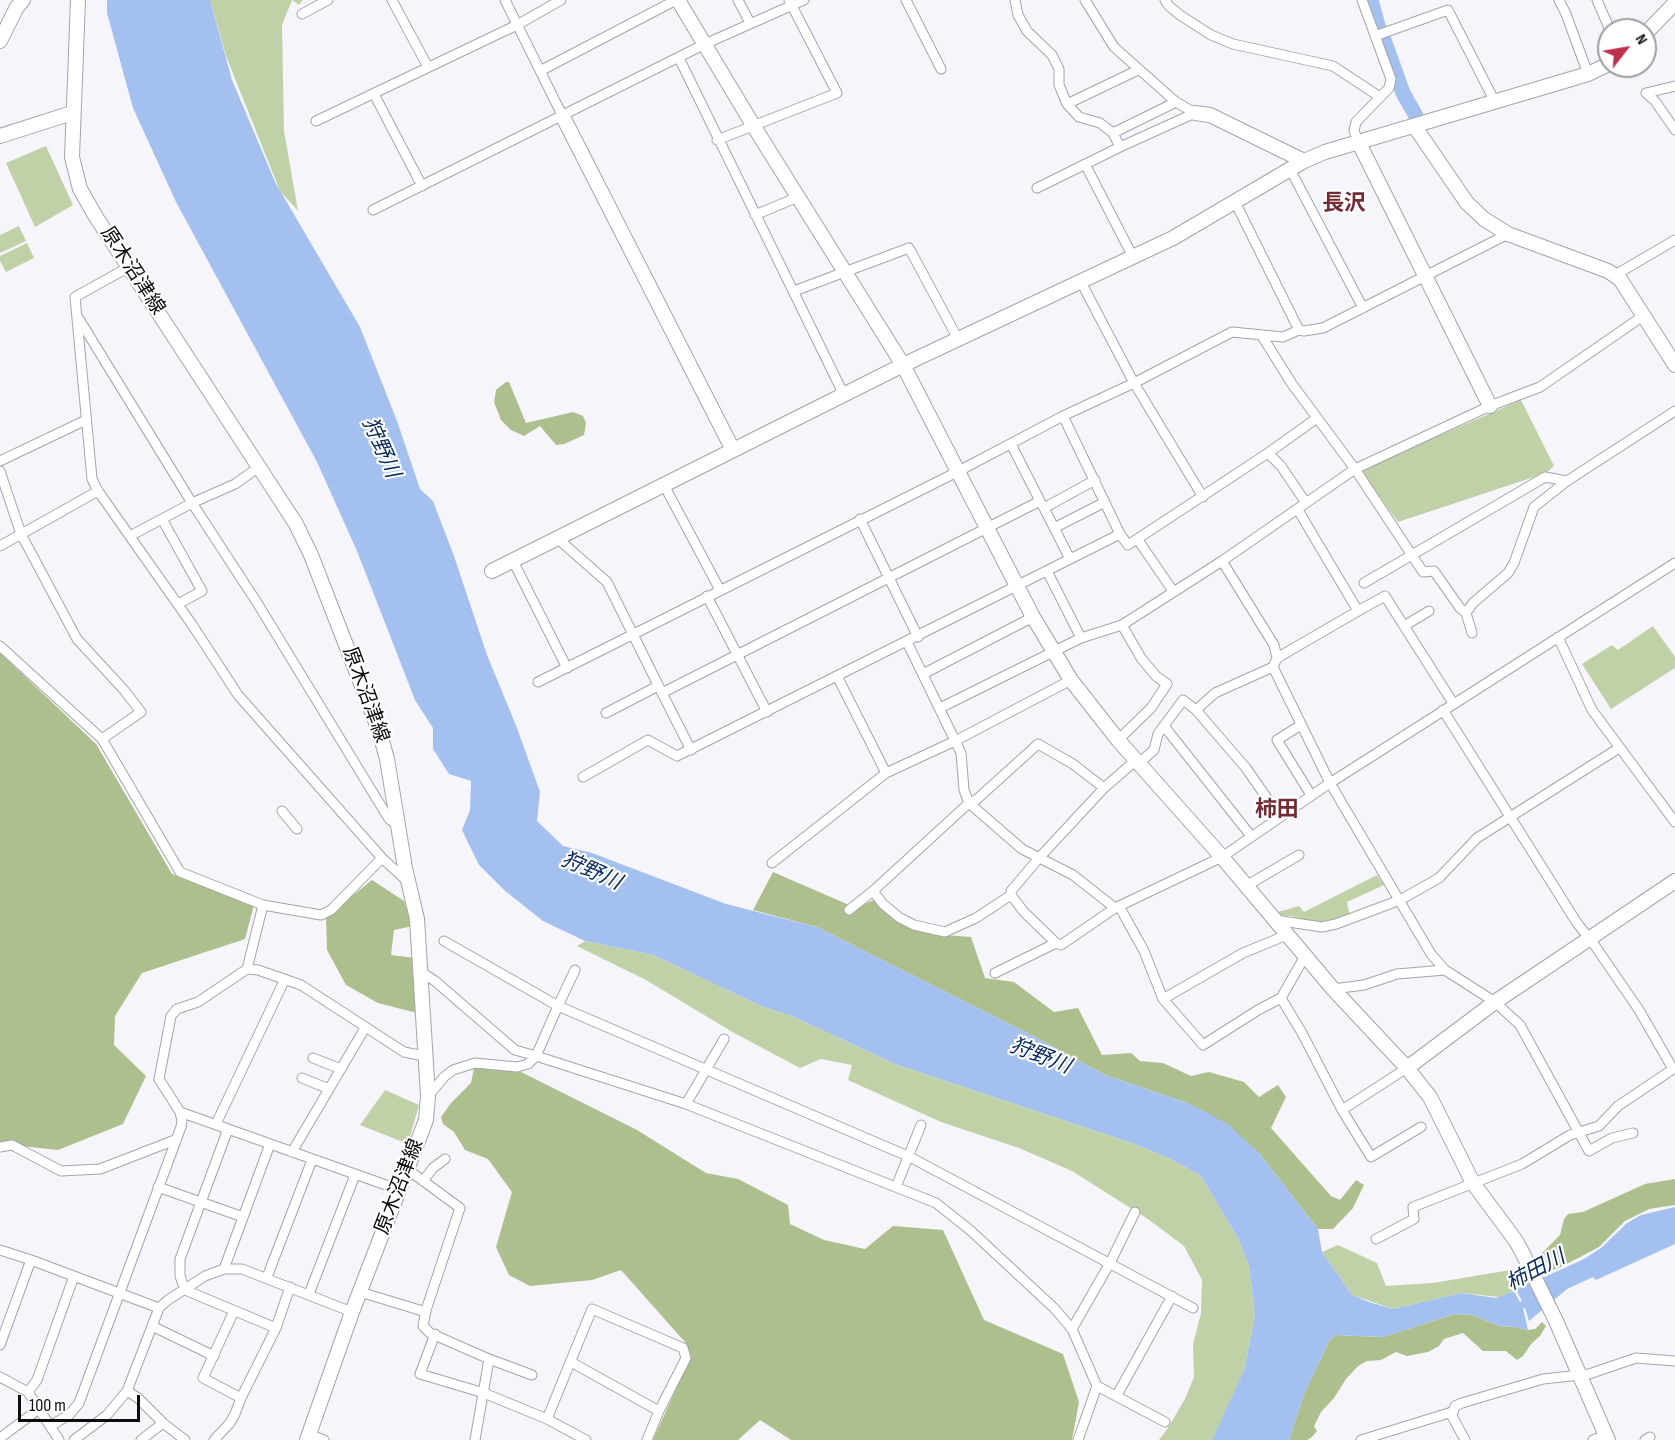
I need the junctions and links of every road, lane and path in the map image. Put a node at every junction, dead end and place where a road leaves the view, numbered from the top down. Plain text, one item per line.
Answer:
1 (23, 0) edge
2 (78, 0) edge
3 (328, 0) edge
4 (392, 0) edge
5 (505, 0) edge
6 (561, 0) edge
7 (677, 0) edge
8 (738, 0) edge
9 (804, 0) edge
10 (906, 0) edge
11 (1015, 0) edge
12 (1085, 0) edge
13 (1165, 0) edge
14 (1362, 0) edge
15 (1558, 0) edge
16 (1597, 0) edge
17 (790, 2) edge
18 (1675, 3) edge
19 (302, 14) dead end
20 (1605, 18) edge
21 (1657, 22) edge
22 (750, 24) junction
23 (517, 25) junction
24 (1375, 36) junction
25 (0, 41) edge
26 (705, 44) junction
27 (679, 58) junction
28 (428, 68) junction
29 (941, 69) dead end
30 (540, 70) junction
31 (1138, 70) junction
32 (1597, 70) edge
33 (1588, 74) junction
34 (1675, 86) edge
35 (374, 94) junction
36 (1380, 97) junction
37 (1176, 102) junction
38 (1495, 102) junction
39 (1067, 104) junction
40 (72, 113) junction
41 (1195, 113) junction
42 (563, 117) junction
43 (316, 121) dead end
44 (753, 125) junction
45 (1415, 127) junction
46 (1675, 130) edge
47 (1113, 133) junction
48 (0, 136) edge
49 (717, 140) junction
50 (1359, 143) junction
51 (1120, 147) junction
52 (1304, 161) junction
53 (1085, 164) junction
54 (1290, 169) junction
55 (422, 186) junction
56 (1037, 188) dead end
57 (798, 197) junction
58 (1235, 202) junction
59 (373, 210) dead end
60 (755, 214) junction
61 (1508, 234) junction
62 (1675, 240) edge
63 (1133, 257) junction
64 (129, 267) junction
65 (845, 273) junction
66 (1615, 275) junction
67 (1426, 277) junction
68 (1081, 282) junction
69 (794, 291) junction
70 (1363, 308) junction
71 (76, 315) junction
72 (1643, 316) junction
73 (1299, 330) junction
74 (1262, 336) junction
75 (958, 339) junction
76 (903, 365) junction
77 (1675, 365) edge
78 (1134, 383) junction
79 (844, 395) junction
80 (1490, 406) junction
81 (1675, 411) edge
82 (1063, 417) junction
83 (1317, 418) junction
84 (86, 420) junction
85 (1011, 444) junction
86 (733, 450) junction
87 (1268, 453) junction
88 (0, 461) edge
89 (259, 467) junction
90 (1355, 469) junction
91 (0, 471) edge
92 (957, 472) junction
93 (1095, 480) junction
94 (1567, 481) junction
95 (664, 485) junction
96 (98, 491) junction
97 (1203, 496) junction
98 (1105, 502) junction
99 (192, 503) junction
100 (1306, 503) junction
101 (1042, 504) junction
102 (1298, 510) junction
103 (162, 519) junction
104 (860, 519) junction
105 (1054, 528) junction
106 (987, 529) junction
107 (21, 534) junction
108 (1120, 534) junction
109 (130, 536) junction
110 (557, 538) junction
111 (1137, 540) junction
112 (0, 546) edge
113 (1411, 554) junction
114 (1071, 559) junction
115 (513, 561) junction
116 (1222, 561) junction
117 (1675, 563) edge
118 (492, 571) dead end
119 (1047, 571) junction
120 (890, 578) junction
121 (1364, 583) dead end
122 (1016, 586) junction
123 (720, 590) junction
124 (1173, 591) junction
125 (707, 596) junction
126 (178, 604) junction
127 (1358, 611) junction
128 (1429, 611) dead end
129 (1466, 613) junction
130 (1033, 617) junction
131 (1122, 625) junction
132 (1404, 626) junction
133 (1472, 633) dead end
134 (633, 635) junction
135 (918, 637) junction
136 (1558, 637) junction
137 (1081, 638) junction
138 (907, 642) junction
139 (0, 646) edge
140 (1053, 651) junction
141 (738, 654) junction
142 (1275, 662) junction
143 (567, 668) junction
144 (923, 674) junction
145 (837, 676) junction
146 (1071, 680) junction
147 (538, 682) dead end
148 (660, 689) junction
149 (1453, 703) junction
150 (940, 708) junction
151 (1196, 710) junction
152 (1443, 710) junction
153 (767, 712) junction
154 (606, 713) dead end
155 (1164, 726) junction
156 (1301, 726) junction
157 (102, 739) junction
158 (1118, 740) junction
159 (955, 741) junction
160 (1619, 748) junction
161 (691, 750) junction
162 (1137, 762) junction
163 (886, 773) junction
164 (583, 777) dead end
165 (1330, 783) junction
166 (1104, 788) junction
167 (1311, 795) junction
168 (969, 803) junction
169 (282, 811) dead end
170 (1511, 815) junction
171 (1280, 817) junction
172 (1675, 822) edge
173 (397, 825) junction
174 (297, 828) dead end
175 (1251, 836) junction
176 (1299, 855) dead end
177 (1222, 857) junction
178 (382, 858) junction
179 (1039, 858) junction
180 (772, 863) dead end
181 (1675, 881) edge
182 (409, 884) junction
183 (1246, 886) junction
184 (873, 891) junction
185 (1011, 895) junction
186 (1400, 900) junction
187 (263, 904) junction
188 (1117, 907) junction
189 (849, 910) dead end
190 (1275, 920) junction
191 (1287, 935) junction
192 (1589, 939) junction
193 (444, 941) dead end
194 (1056, 943) junction
195 (1305, 956) junction
196 (247, 969) junction
197 (575, 970) dead end
198 (1444, 970) junction
199 (421, 972) junction
200 (995, 973) dead end
201 (285, 979) junction
202 (1333, 989) junction
203 (1281, 998) junction
204 (1163, 999) junction
205 (1495, 1002) junction
206 (558, 1006) junction
207 (365, 1028) junction
208 (724, 1039) dead end
209 (424, 1056) junction
210 (536, 1056) junction
211 (313, 1058) dead end
212 (1407, 1068) junction
213 (1674, 1068) edge
214 (341, 1069) junction
215 (706, 1070) junction
216 (302, 1078) dead end
217 (329, 1089) junction
218 (428, 1096) junction
219 (686, 1104) junction
220 (1342, 1110) junction
221 (180, 1112) junction
222 (216, 1124) junction
223 (921, 1125) dead end
224 (1421, 1126) dead end
225 (228, 1129) junction
226 (1578, 1132) junction
227 (1633, 1133) dead end
228 (176, 1140) junction
229 (270, 1144) junction
230 (0, 1147) edge
231 (292, 1152) junction
232 (910, 1157) junction
233 (312, 1160) junction
234 (445, 1160) dead end
235 (407, 1169) junction
236 (355, 1175) junction
237 (423, 1181) junction
238 (1473, 1183) junction
239 (158, 1187) junction
240 (897, 1187) junction
241 (400, 1190) junction
242 (201, 1202) junction
243 (1136, 1212) dead end
244 (243, 1217) junction
245 (1376, 1239) dead end
246 (0, 1250) edge
247 (31, 1260) junction
248 (1110, 1263) junction
249 (224, 1269) junction
250 (74, 1276) junction
251 (267, 1277) junction
252 (290, 1287) junction
253 (185, 1290) junction
254 (360, 1292) junction
255 (120, 1293) junction
256 (309, 1294) junction
257 (1172, 1296) junction
258 (159, 1308) junction
259 (1193, 1308) dead end
260 (234, 1311) junction
261 (352, 1312) junction
262 (426, 1312) junction
263 (152, 1326) junction
264 (276, 1328) junction
265 (1072, 1329) junction
266 (435, 1334) junction
267 (0, 1345) edge
268 (214, 1356) junction
269 (489, 1359) junction
270 (1675, 1361) edge
271 (571, 1362) junction
272 (532, 1375) dead end
273 (1580, 1375) junction
274 (0, 1377) edge
275 (1097, 1386) junction
276 (126, 1391) junction
277 (28, 1392) junction
278 (484, 1393) junction
279 (1118, 1395) junction
280 (241, 1398) junction
281 (39, 1409) junction
282 (659, 1411) junction
283 (1452, 1412) junction
284 (547, 1419) junction
285 (1165, 1422) dead end
286 (163, 1423) junction
287 (50, 1426) junction
288 (308, 1437) edge
289 (0, 1438) edge
290 (1602, 1438) edge
291 (59, 1440) edge
292 (74, 1440) edge
293 (141, 1440) edge
294 (185, 1440) edge
295 (214, 1440) edge
296 (324, 1440) edge
297 (475, 1440) edge
298 (586, 1440) edge
299 (647, 1440) edge
300 (1078, 1440) edge
301 (1361, 1440) edge
302 (1465, 1440) edge

1 - 25 street
2 - 40 street, 原木沼津線
3 - 19 street
4 - 28 street
5 - 23 street
6 - 23 street
7 - 26 street
7 - 30 street
8 - 22 street
9 - 17 street
10 - 29 street
11 - 39 street
12 - 31 street
13 - 36 street
14 - 24 street
15 - 33 street
16 - 20 street
17 - 22 street
17 - 44 street
18 - 21 street
22 - 26 street
23 - 28 street
23 - 30 street
24 - 36 street
24 - 38 street
26 - 27 street
26 - 44 street
27 - 42 street
27 - 49 street
28 - 35 street
30 - 42 street
31 - 37 street
31 - 39 street
32 - 33 street
33 - 38 street
34 - 46 street
35 - 43 street
35 - 55 street
36 - 50 street
37 - 41 street
37 - 47 street
38 - 45 street
39 - 47 street
40 - 48 street
40 - 64 street, 原木沼津線
41 - 51 street
41 - 52 street
42 - 55 street
42 - 86 street
44 - 49 street
44 - 57 street
45 - 50 street
45 - 61 street
47 - 51 street
49 - 60 street
50 - 52 street
50 - 67 street
51 - 53 street
52 - 54 street
53 - 56 street
53 - 63 street
54 - 58 street
54 - 70 street
55 - 59 street
57 - 60 street
57 - 65 street
58 - 63 street
58 - 73 street
60 - 69 street
61 - 66 street
61 - 67 street
62 - 66 street
63 - 68 street
64 - 71 street
64 - 89 street, 原木沼津線
65 - 69 street
65 - 75 street
65 - 76 street
66 - 72 street
67 - 70 street
67 - 80 street
68 - 75 street
68 - 78 street
69 - 79 street
70 - 73 street
71 - 84 street
71 - 99 street
72 - 77 street
72 - 80 street
73 - 74 street
74 - 78 street
74 - 83 street
75 - 76 street
76 - 79 street
76 - 92 street
78 - 82 street
78 - 97 street
79 - 86 street
80 - 90 street
81 - 94 street
82 - 85 street
82 - 93 street
83 - 87 street
83 - 90 street
84 - 88 street
84 - 96 street
85 - 92 street
85 - 101 street
86 - 95 street
87 - 97 street
87 - 100 street
89 - 99 street
89 - 173 street, 原木沼津線
90 - 100 street
90 - 113 street
91 - 107 street
92 - 104 street
92 - 106 street
93 - 98 street
93 - 101 street
94 - 113 street
94 - 129 street
95 - 110 street
95 - 123 street
96 - 107 street
96 - 109 street
97 - 111 street
98 - 105 street
98 - 108 street
99 - 103 street
99 - 173 street
100 - 102 street
101 - 105 street
101 - 106 street
102 - 116 street
102 - 127 street
103 - 109 street
103 - 126 street
104 - 120 street
104 - 123 street
105 - 114 street
106 - 120 street
106 - 122 street
107 - 112 street
107 - 157 street
108 - 111 street
108 - 114 street
109 - 126 street
110 - 115 street
110 - 134 street
111 - 124 street
113 - 121 street
113 - 129 street
114 - 119 street
115 - 118 street
115 - 143 street
116 - 124 street
116 - 142 street
117 - 136 street
119 - 122 street
119 - 137 street
120 - 135 street
120 - 141 street
122 - 130 street
122 - 135 street
123 - 125 street
124 - 131 street
125 - 134 street
125 - 141 street
126 - 178 street
127 - 132 street
127 - 142 street
128 - 132 street
129 - 133 street
130 - 140 street
130 - 144 street
131 - 137 street
131 - 158 street
132 - 149 street
134 - 143 street
134 - 148 street
135 - 138 street
136 - 149 street
136 - 160 street
137 - 140 street
138 - 144 street
138 - 145 street
139 - 157 street
140 - 146 street
140 - 150 street
141 - 148 street
141 - 153 street
142 - 151 street
142 - 156 street
143 - 147 street
144 - 150 street
145 - 153 street
145 - 163 street
146 - 158 street
146 - 159 street
148 - 154 street
148 - 161 street
149 - 152 street
150 - 159 street
151 - 155 street
151 - 171 street
152 - 165 street
152 - 170 street
153 - 161 street
155 - 162 street
155 - 175 street
156 - 165 street
156 - 167 street
157 - 187 street
158 - 162 street
159 - 163 street
159 - 168 street
160 - 170 street
160 - 172 street
161 - 164 street
162 - 166 street
162 - 177 street
163 - 180 street
165 - 167 street
165 - 186 street
166 - 168 street
166 - 179 street
167 - 171 street
168 - 179 street
168 - 184 street
169 - 174 street
170 - 186 street
170 - 192 street
171 - 175 street
173 - 182 street, 原木沼津線
175 - 177 street
176 - 183 street
177 - 183 street
177 - 188 street
178 - 182 street
178 - 187 street
179 - 185 street
179 - 188 street
181 - 192 street
182 - 199 street, 原木沼津線
183 - 190 street
184 - 185 street
184 - 189 street
185 - 194 street
186 - 190 street
186 - 198 street
187 - 196 street
188 - 194 street
188 - 204 street
190 - 191 street
191 - 195 street
191 - 204 street
192 - 205 street
192 - 213 street
193 - 206 street
194 - 200 street
195 - 202 street
195 - 203 street
196 - 201 street
196 - 221 street
197 - 206 street
198 - 202 street
198 - 205 street
199 - 209 street, 原木沼津線
199 - 210 street
201 - 207 street
201 - 222 street
202 - 212 street
203 - 204 street
203 - 220 street
205 - 212 street
205 - 226 street
206 - 210 street
206 - 215 street
207 - 209 street
207 - 214 street
208 - 215 street
209 - 218 street, 原木沼津線
210 - 218 street
210 - 219 street
211 - 214 street
212 - 220 street
212 - 238 street
213 - 226 street
214 - 217 street
215 - 219 street
215 - 232 street
216 - 217 street
217 - 231 street
218 - 235 street, 原木沼津線
219 - 240 street
220 - 224 street
221 - 222 street
221 - 228 street
222 - 225 street
223 - 232 street
225 - 229 street
225 - 242 street
226 - 227 street
226 - 238 street
228 - 230 street
228 - 239 street
229 - 231 street
229 - 244 street
231 - 233 street
232 - 240 street
232 - 248 street
233 - 236 street
233 - 251 street
234 - 237 street
235 - 237 street
235 - 241 street, 原木沼津線
236 - 241 street
236 - 256 street
237 - 262 street
238 - 245 street
238 - 273 street
239 - 242 street
239 - 255 street
240 - 265 street
241 - 254 street, 原木沼津線
242 - 244 street
242 - 253 street
243 - 248 street
244 - 249 street
246 - 247 street
247 - 250 street
247 - 267 street
248 - 257 street
248 - 265 street
249 - 251 street
249 - 253 street
250 - 255 street
250 - 277 street
251 - 252 street
252 - 256 street
252 - 264 street
253 - 258 street
253 - 260 street
254 - 261 street, 原木沼津線
254 - 262 street
255 - 258 street
255 - 287 street
256 - 261 street
257 - 259 street
257 - 279 street
258 - 263 street
260 - 264 street
260 - 268 street
261 - 288 street, 原木沼津線
262 - 266 street
263 - 268 street
263 - 276 street
264 - 280 street
265 - 275 street
266 - 269 street
266 - 278 street
268 - 280 street
269 - 272 street
269 - 278 street
270 - 273 street
271 - 282 street
271 - 282 street
271 - 284 street
273 - 283 street
273 - 290 street
274 - 277 street
275 - 279 street
275 - 300 street
276 - 286 street
276 - 292 street
277 - 281 street
278 - 284 street
278 - 297 street
279 - 285 street
280 - 295 street
281 - 287 street
281 - 289 street
282 - 299 street
283 - 301 street
283 - 302 street
284 - 298 street
286 - 293 street
286 - 294 street
287 - 291 street
288 - 296 street

